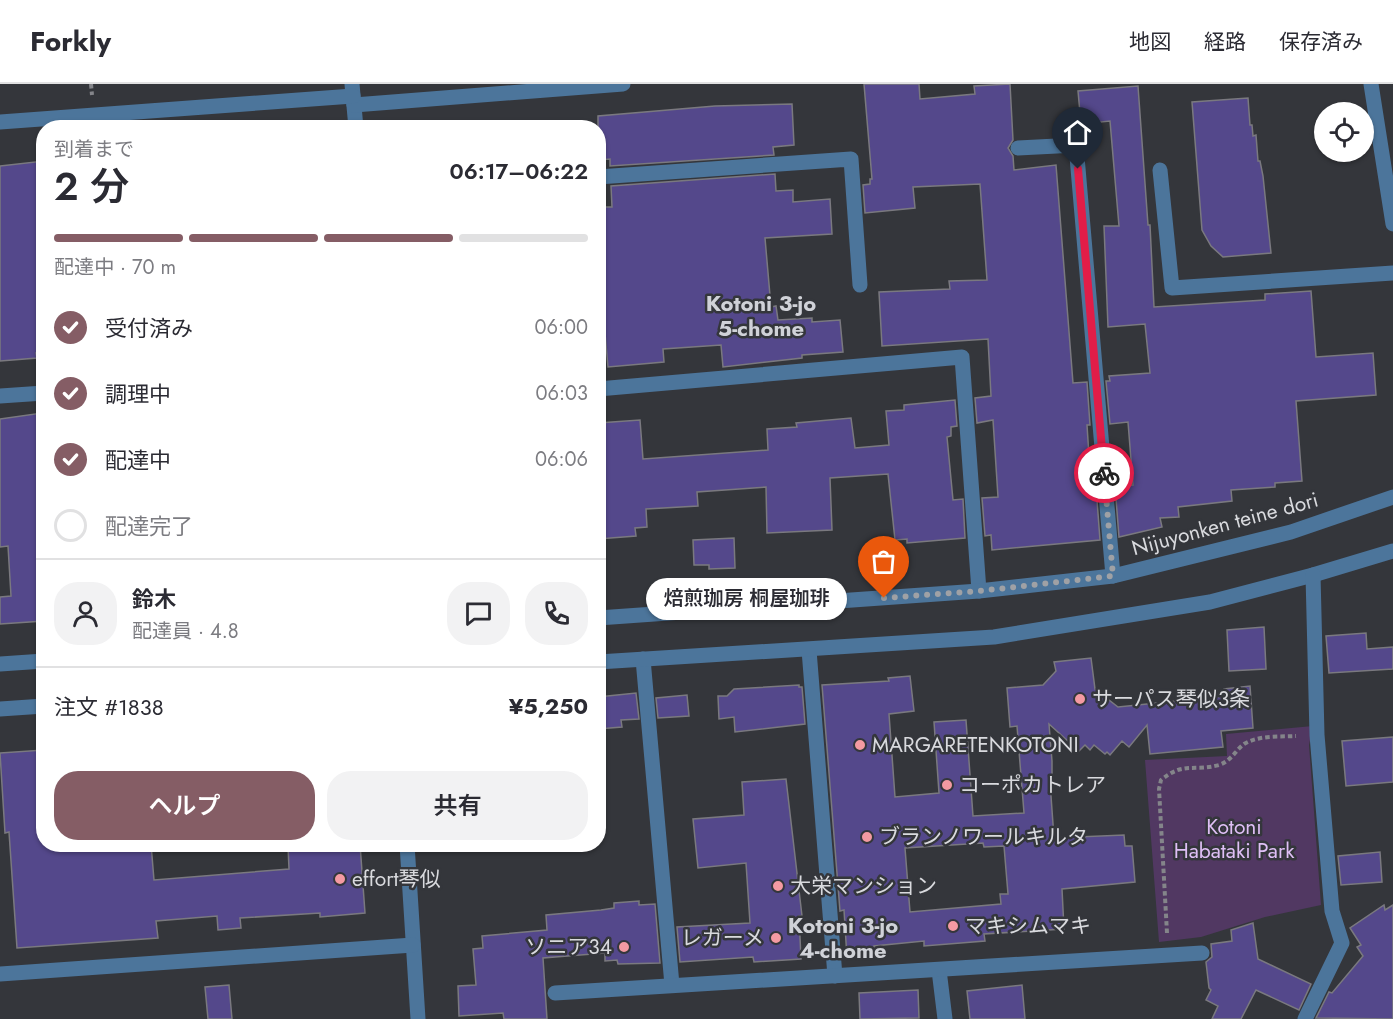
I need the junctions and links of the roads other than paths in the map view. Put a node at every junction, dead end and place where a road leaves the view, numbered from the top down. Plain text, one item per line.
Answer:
1 (623, 84) edge
2 (1371, 84) edge
3 (353, 95) edge
4 (355, 120) edge
5 (0, 122) edge
6 (1018, 148) dead end
7 (1160, 170) dead end
8 (606, 176) edge
9 (1393, 224) edge
10 (1393, 273) edge
11 (860, 285) dead end
12 (606, 388) edge
13 (36, 394) edge
14 (0, 396) edge
15 (1393, 497) edge
16 (1393, 551) edge
17 (1313, 575) junction
18 (1113, 576) junction
19 (979, 591) junction
20 (606, 617) edge
21 (809, 650) junction
22 (643, 659) junction
23 (606, 661) edge
24 (36, 662) edge
25 (0, 664) edge
26 (36, 707) edge
27 (0, 709) edge
28 (407, 852) edge
29 (413, 945) junction
30 (1202, 953) dead end
31 (939, 970) junction
32 (0, 974) edge
33 (835, 976) junction
34 (672, 985) junction
35 (555, 993) dead end
36 (418, 1019) edge
37 (945, 1019) edge
38 (1305, 1019) edge

1 - 3 street
2 - 9 street
3 - 4 street
3 - 5 street
6 - 18 street
7 - 10 street
8 - 11 street
12 - 19 street
13 - 14 street
15 - 18 street, Nijuyonken teine dori
16 - 17 street
17 - 21 street
17 - 38 street
18 - 19 street, Nijuyonken teine dori
19 - 20 street, Nijuyonken teine dori
21 - 22 street
21 - 33 street
22 - 23 street
22 - 34 street
24 - 25 street
26 - 27 street
28 - 29 street
29 - 32 street
29 - 36 street
30 - 31 street
31 - 33 street
31 - 37 street
33 - 34 street
34 - 35 street

